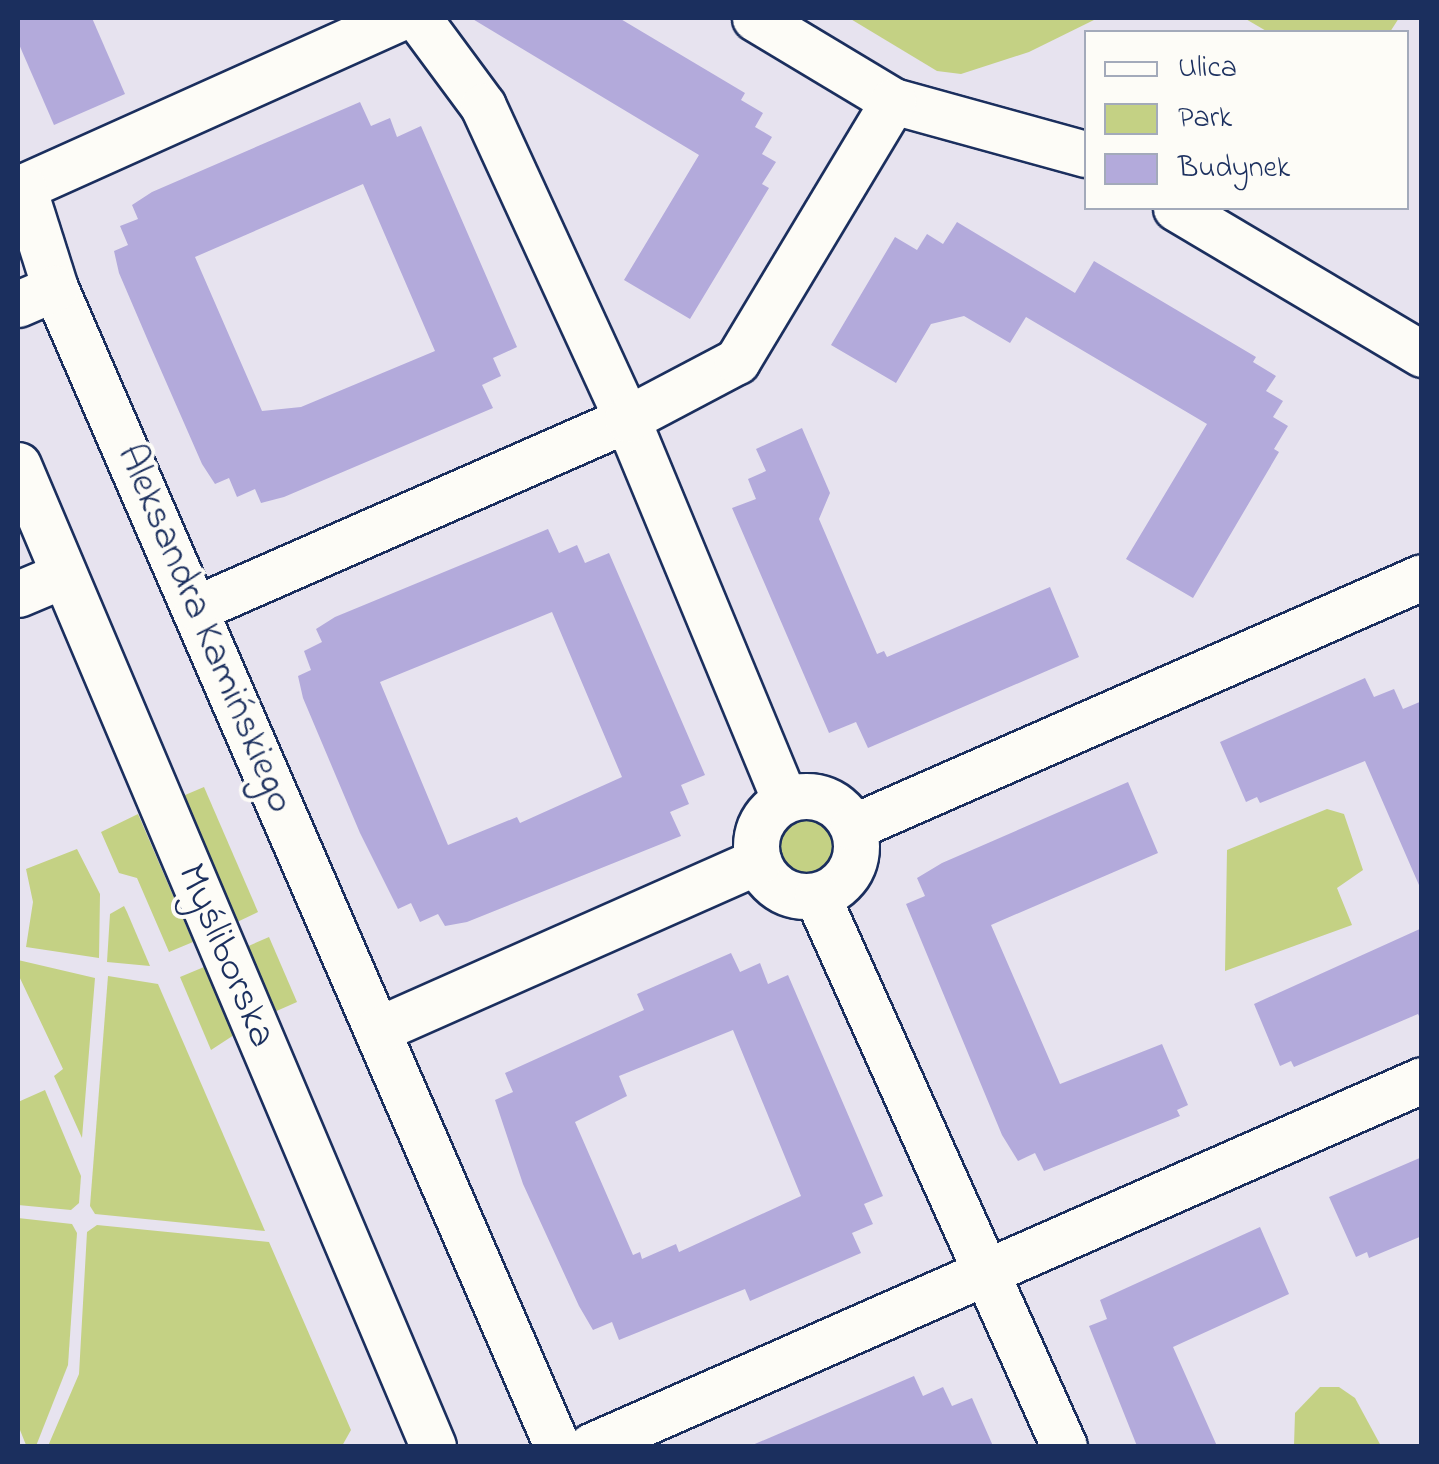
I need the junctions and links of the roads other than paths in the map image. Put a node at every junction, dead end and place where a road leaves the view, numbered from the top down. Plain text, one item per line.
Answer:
1 (399, 18) edge
2 (418, 18) edge
3 (755, 18) edge
4 (893, 101) junction
5 (1084, 153) edge
6 (20, 181) edge
7 (1179, 210) edge
8 (36, 296) edge
9 (1422, 354) edge
10 (627, 420) junction
11 (18, 465) edge
12 (63, 575) junction
13 (1422, 578) edge
14 (18, 594) edge
15 (197, 608) junction
16 (784, 798) junction
17 (853, 827) junction
18 (758, 861) junction
19 (817, 896) junction
20 (377, 1030) junction
21 (1422, 1080) edge
22 (990, 1274) junction
23 (433, 1446) edge
24 (557, 1446) edge
25 (591, 1446) edge
26 (1064, 1446) edge

1 - 6 street, Aleksandra Kamińskiego
2 - 10 street
3 - 4 street
4 - 5 street
4 - 10 street
6 - 8 street, Aleksandra Kamińskiego
7 - 9 street
8 - 15 street, Aleksandra Kamińskiego
10 - 15 street
10 - 16 street
11 - 12 street, Myśliborska
12 - 14 street
12 - 23 street, Myśliborska
13 - 17 street
15 - 20 street, Aleksandra Kamińskiego
16 - 17 street
16 - 18 street
17 - 19 street
18 - 19 street
18 - 20 street
19 - 22 street
20 - 24 street, Aleksandra Kamińskiego
21 - 22 street
22 - 25 street
22 - 26 street

